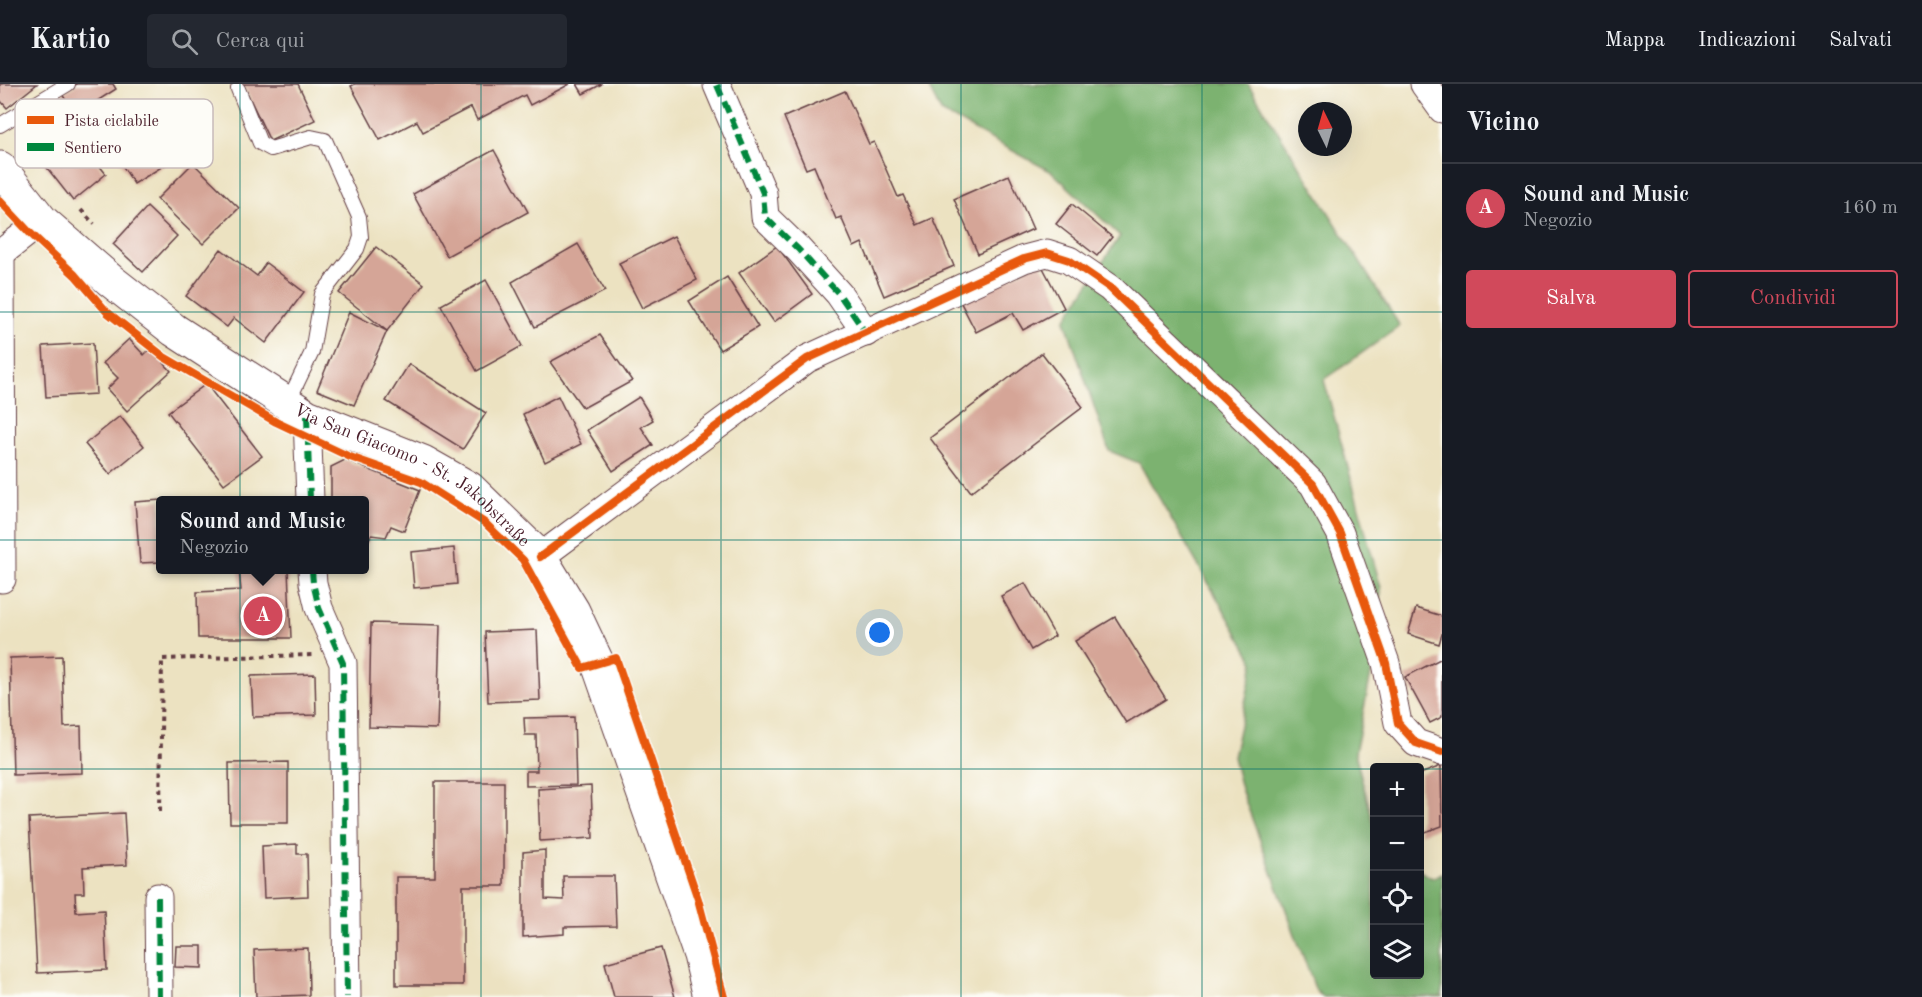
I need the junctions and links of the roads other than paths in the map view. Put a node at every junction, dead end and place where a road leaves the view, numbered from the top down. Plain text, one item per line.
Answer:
1 (68, 84) edge
2 (1424, 84) edge
3 (717, 85) edge
4 (238, 89) dead end
5 (43, 99) edge
6 (1442, 109) edge
7 (15, 116) edge
8 (0, 125) edge
9 (0, 168) edge
10 (42, 221) junction
11 (0, 254) edge
12 (866, 333) junction
13 (1, 379) edge
14 (297, 410) junction
15 (309, 496) edge
16 (540, 556) junction
17 (312, 574) edge
18 (2, 579) dead end
19 (1442, 752) edge
20 (158, 897) dead end
21 (159, 997) edge
22 (347, 997) edge
23 (710, 997) edge

1 - 5 lane
2 - 6 street
3 - 12 street
4 - 14 lane
7 - 8 lane
9 - 10 street, Via San Giacomo - St. Jakobstraße
10 - 11 street
10 - 14 street, Via San Giacomo - St. Jakobstraße
11 - 13 street
12 - 16 street
12 - 19 street
13 - 18 street
14 - 15 street
14 - 16 street, Via San Giacomo - St. Jakobstraße
16 - 23 street, Via San Giacomo - St. Jakobstraße
17 - 22 street
20 - 21 street

